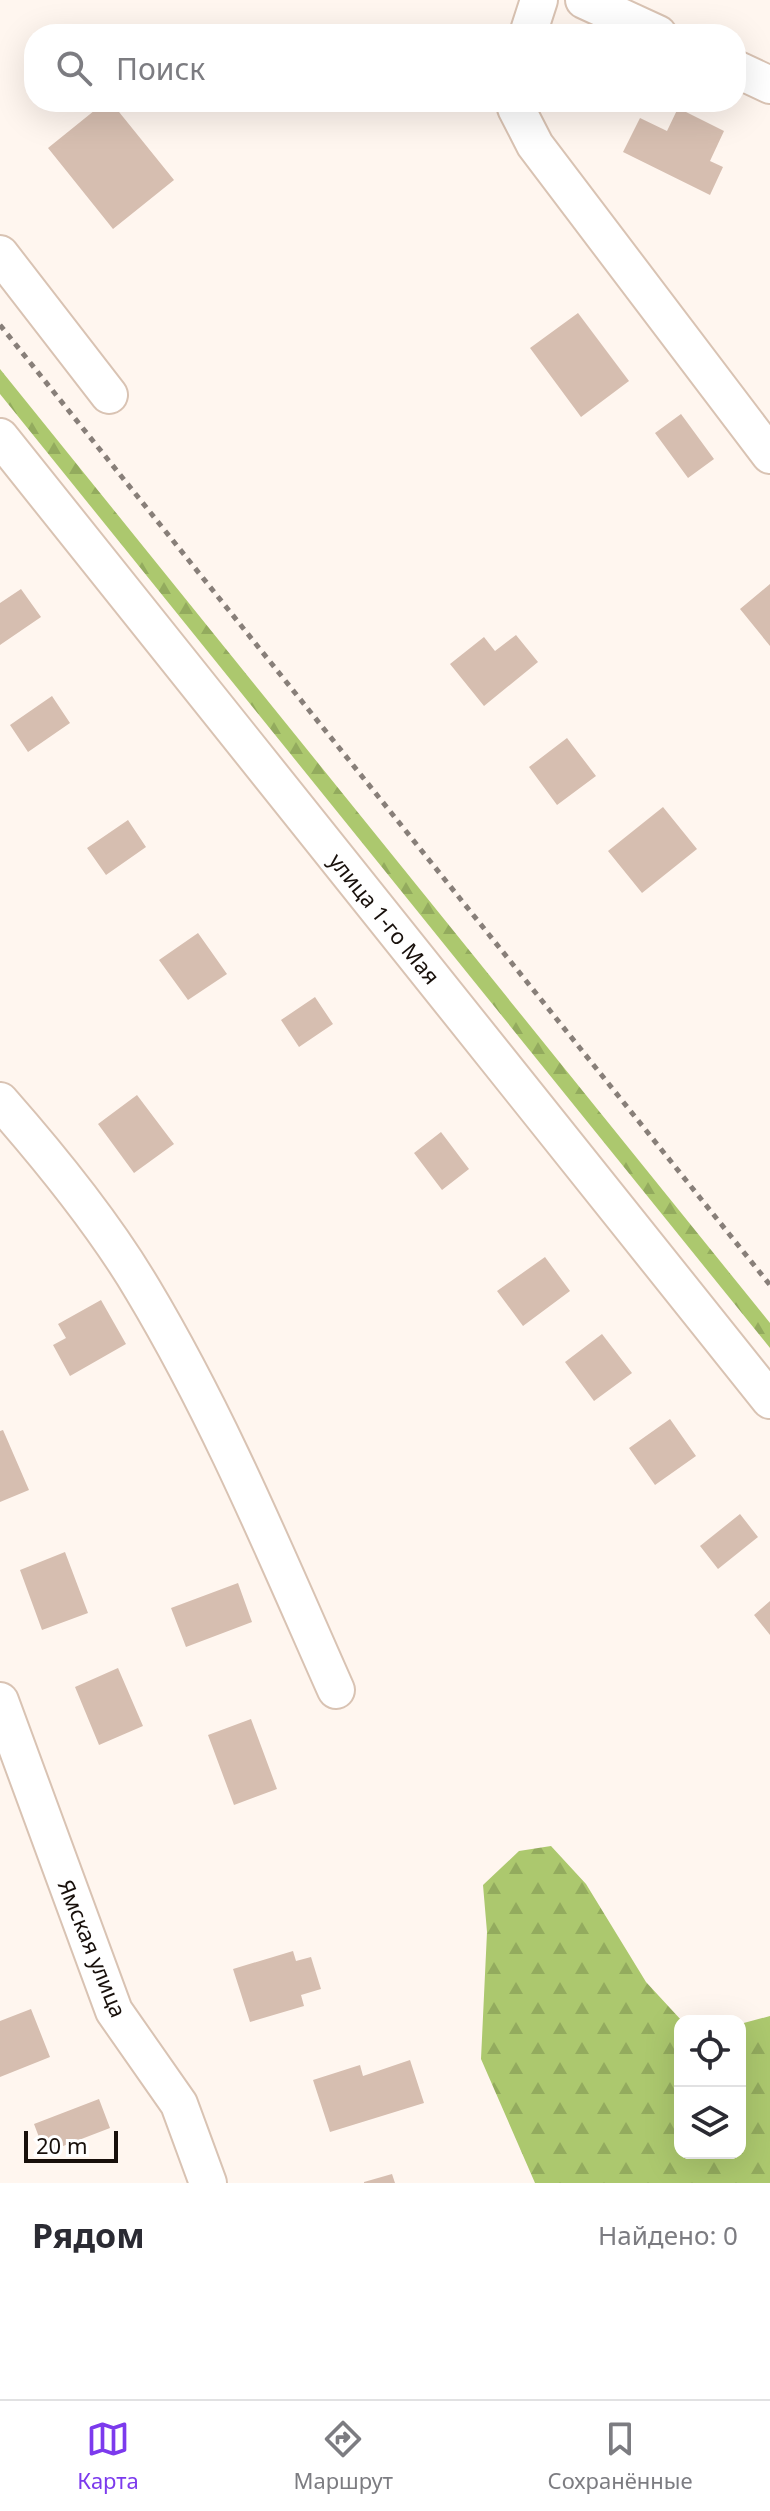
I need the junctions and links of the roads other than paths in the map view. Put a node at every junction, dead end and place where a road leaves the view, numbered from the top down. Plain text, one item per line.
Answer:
1 (539, 0) edge
2 (584, 0) edge
3 (531, 24) edge
4 (636, 24) edge
5 (746, 74) edge
6 (770, 85) edge
7 (518, 112) edge
8 (0, 254) edge
9 (109, 395) dead end
10 (0, 437) edge
11 (770, 455) edge
12 (0, 1101) edge
13 (770, 1400) edge
14 (336, 1690) dead end
15 (0, 1701) edge
16 (208, 2183) edge

1 - 3 street
2 - 4 street
5 - 6 street
7 - 11 street
8 - 9 street
10 - 13 street, улица 1-го Мая
12 - 14 street
15 - 16 street, Ямская улица

